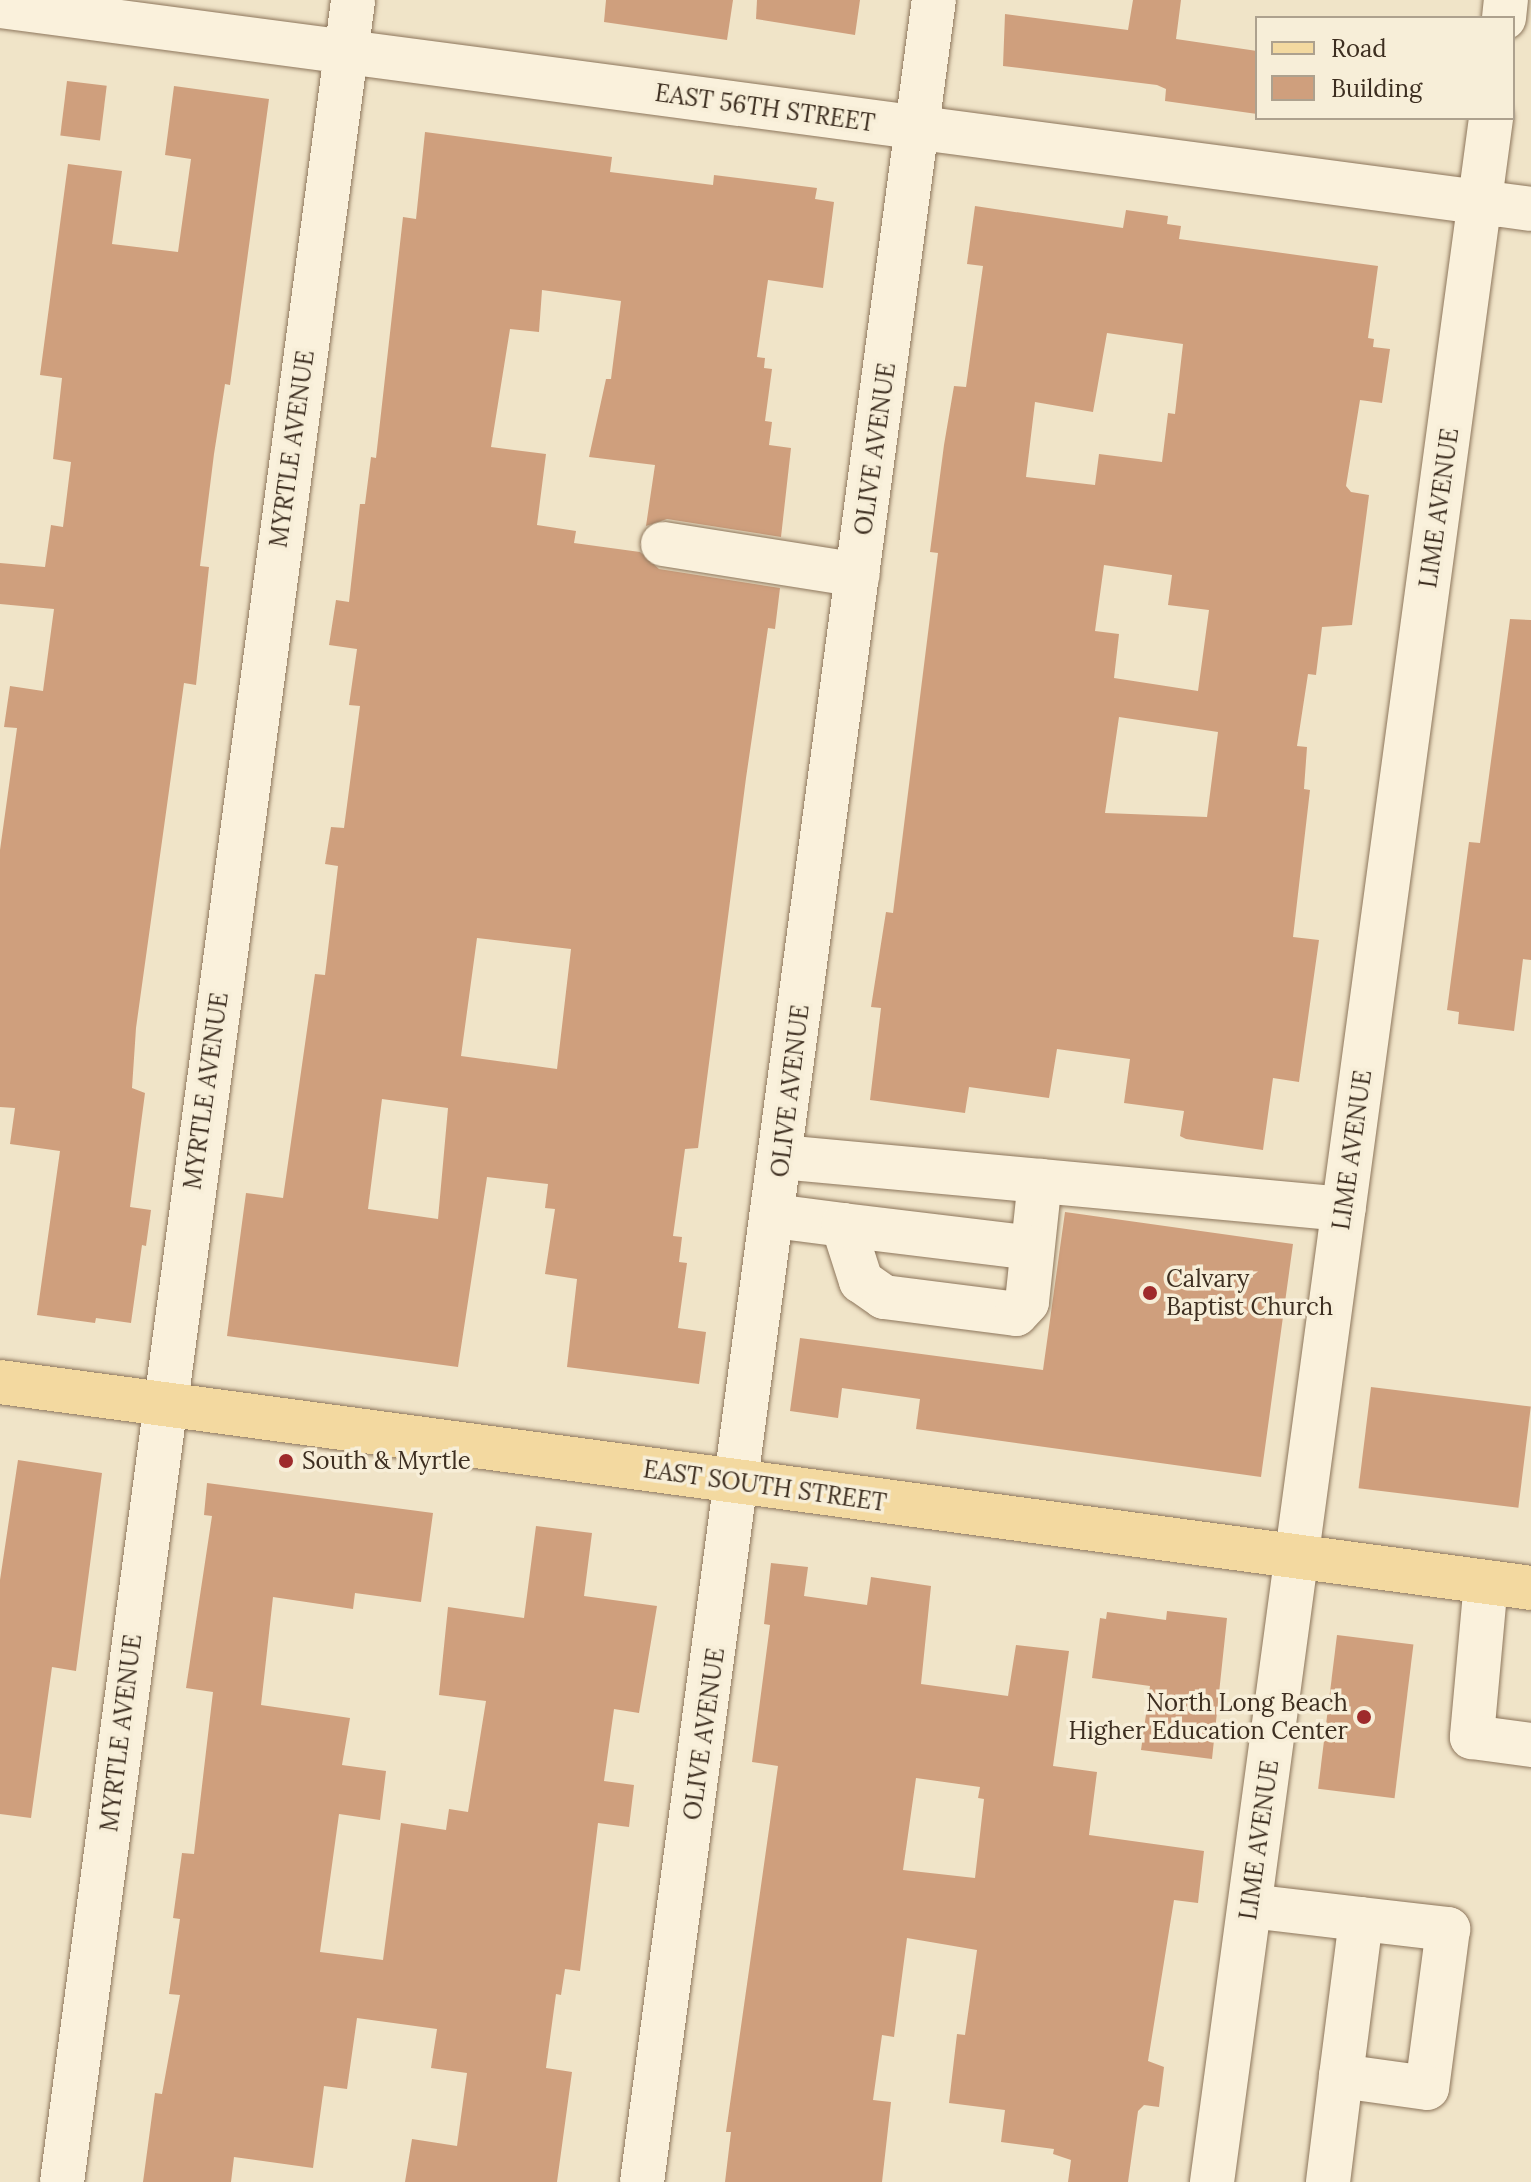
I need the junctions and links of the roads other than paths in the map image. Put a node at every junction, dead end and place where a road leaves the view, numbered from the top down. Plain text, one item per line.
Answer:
1 (353, 0) edge
2 (934, 0) edge
3 (0, 6) edge
4 (346, 52) junction
5 (1491, 120) edge
6 (917, 128) junction
7 (1480, 202) junction
8 (1531, 209) edge
9 (663, 544) dead end
10 (858, 575) junction
11 (781, 1157) junction
12 (1040, 1181) junction
13 (1344, 1209) junction
14 (774, 1216) junction
15 (843, 1225) junction
16 (1032, 1248) junction
17 (0, 1382) edge
18 (165, 1403) junction
19 (739, 1482) junction
20 (1297, 1558) junction
21 (1486, 1582) junction
22 (1531, 1588) edge
23 (1531, 1745) edge
24 (1250, 1906) junction
25 (1361, 1919) junction
26 (1341, 2076) junction
27 (62, 2182) edge
28 (642, 2182) edge
29 (1212, 2182) edge
30 (1328, 2182) edge

1 - 4 street, MYRTLE AVENUE
2 - 6 street, OLIVE AVENUE
3 - 4 street, EAST 56TH STREET
4 - 6 street, EAST 56TH STREET
4 - 18 street, MYRTLE AVENUE
5 - 7 street, LIME AVENUE
6 - 7 street, EAST 56TH STREET
6 - 10 street, OLIVE AVENUE
7 - 8 street, EAST 56TH STREET
7 - 13 street, LIME AVENUE
9 - 10 street
10 - 11 street, OLIVE AVENUE
11 - 12 street
11 - 14 street, OLIVE AVENUE
12 - 13 street
12 - 16 street
13 - 20 street, LIME AVENUE
14 - 15 street
14 - 19 street, OLIVE AVENUE
15 - 16 street
15 - 16 street
17 - 18 main road, EAST SOUTH STREET
18 - 19 main road, EAST SOUTH STREET
18 - 27 street, MYRTLE AVENUE
19 - 20 main road, EAST SOUTH STREET
19 - 28 street, OLIVE AVENUE
20 - 21 main road, EAST SOUTH STREET
20 - 24 street, LIME AVENUE
21 - 22 main road, EAST SOUTH STREET
21 - 23 street
24 - 25 street
24 - 29 street, LIME AVENUE
25 - 26 street
25 - 26 street
26 - 30 street

